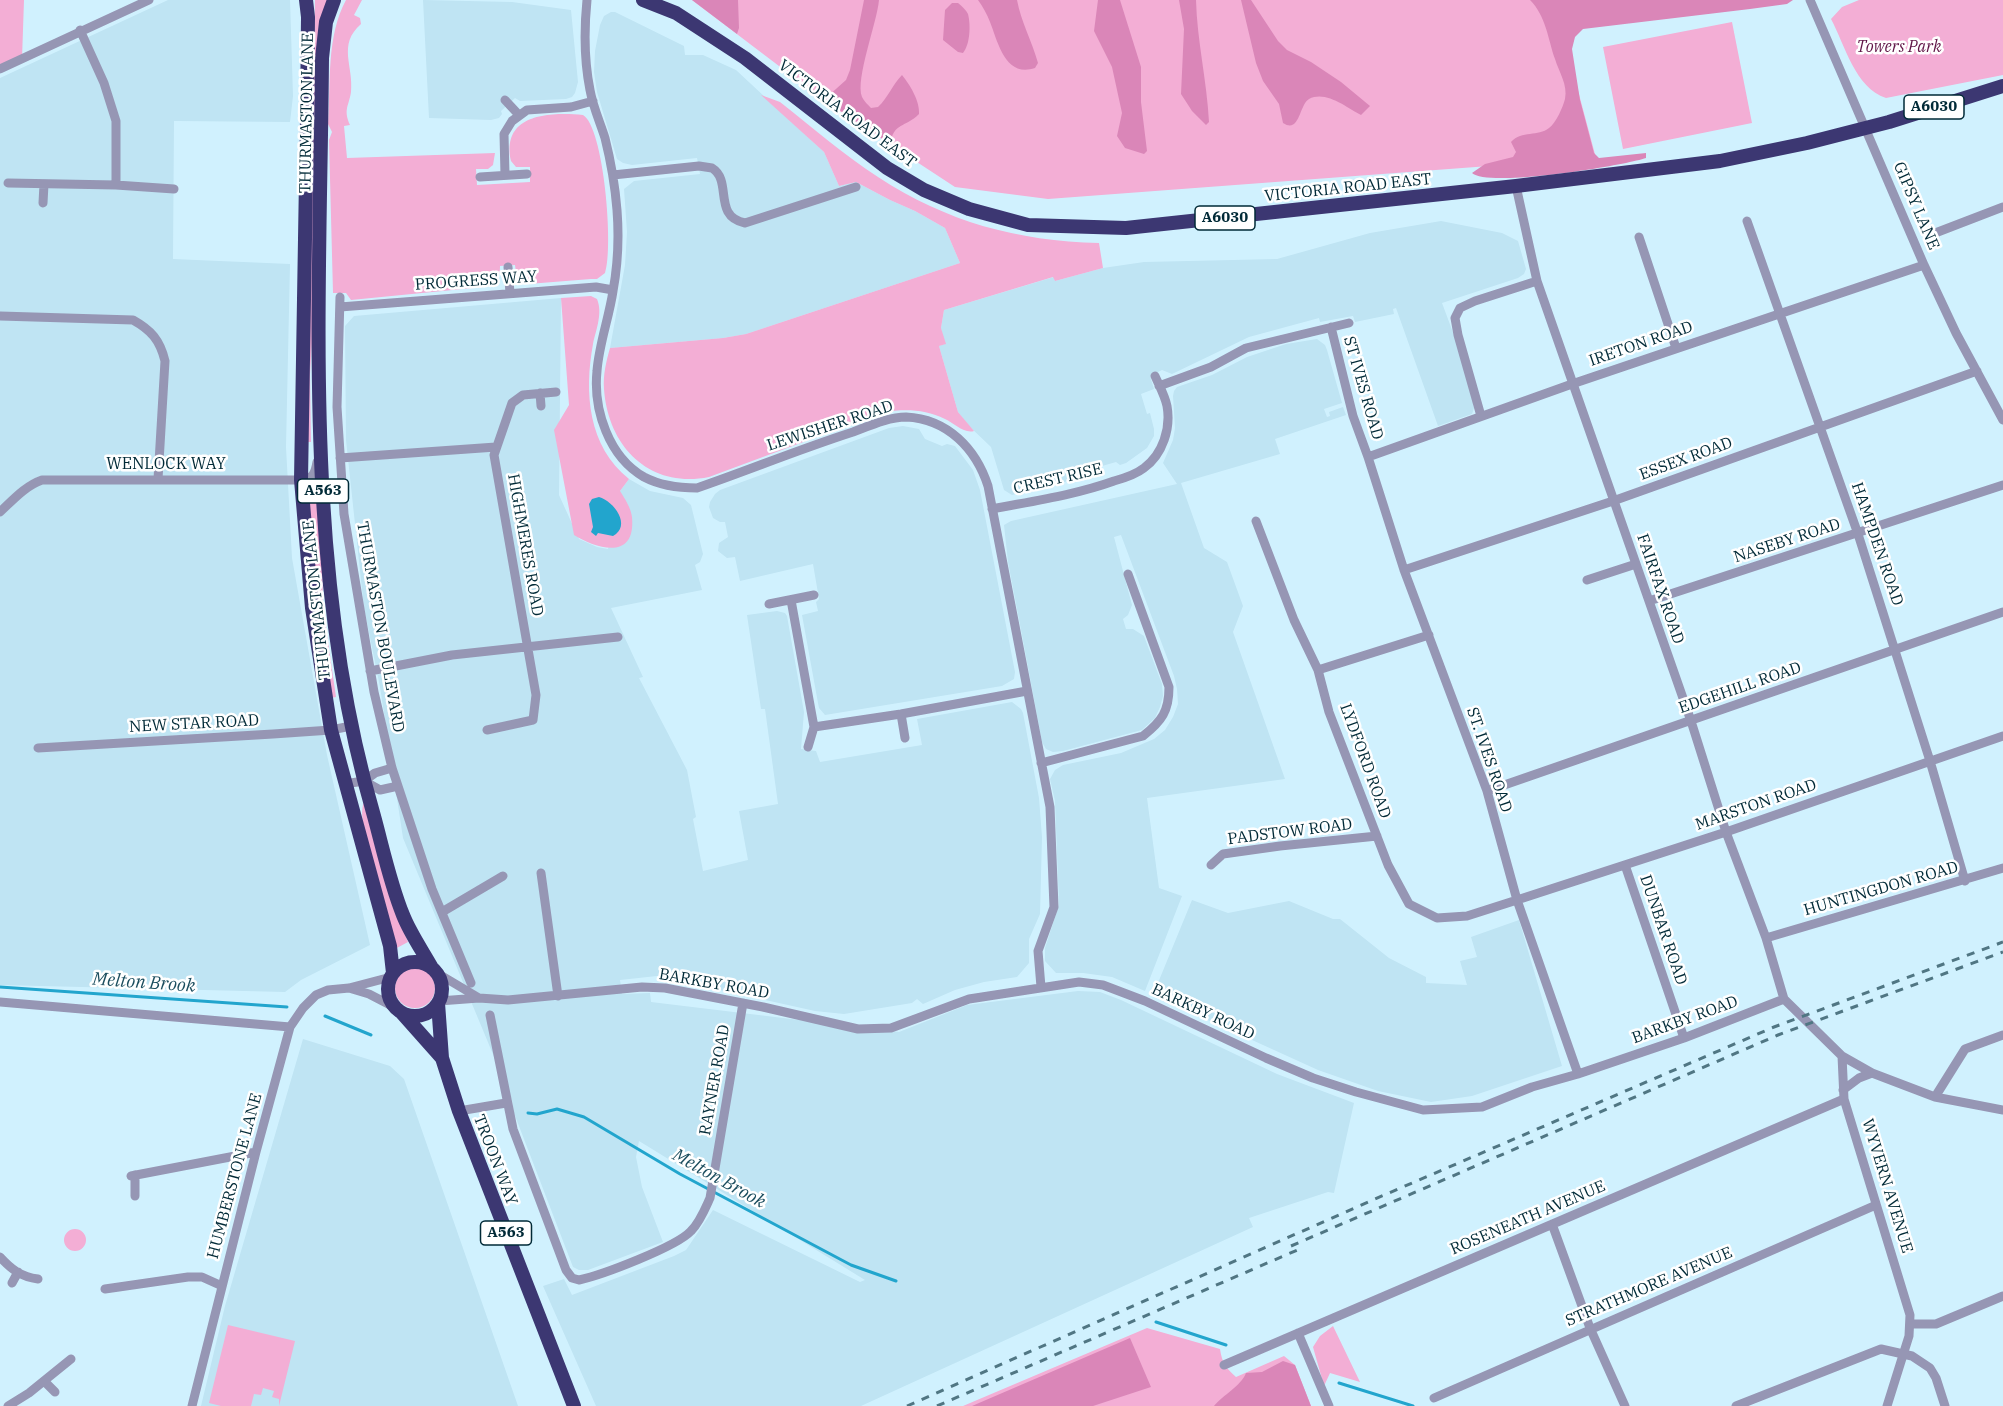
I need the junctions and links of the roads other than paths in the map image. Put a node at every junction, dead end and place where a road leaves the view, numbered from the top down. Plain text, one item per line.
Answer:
1 (149, 0) edge
2 (306, 0) edge
3 (334, 0) edge
4 (587, 0) edge
5 (643, 0) edge
6 (1810, 0) edge
7 (80, 30) junction
8 (0, 69) edge
9 (2003, 86) edge
10 (505, 100) dead end
11 (593, 101) junction
12 (519, 115) junction
13 (1865, 128) junction
14 (527, 174) dead end
15 (506, 175) junction
16 (613, 175) junction
17 (480, 177) dead end
18 (8, 183) dead end
19 (44, 184) junction
20 (116, 185) junction
21 (1516, 186) junction
22 (856, 187) dead end
23 (174, 189) dead end
24 (43, 203) dead end
25 (2003, 207) edge
26 (1747, 221) dead end
27 (1930, 235) dead end
28 (1639, 237) dead end
29 (1924, 265) junction
30 (508, 267) dead end
31 (1537, 281) junction
32 (614, 290) junction
33 (510, 293) junction
34 (340, 302) joint
35 (1779, 313) junction
36 (0, 316) edge
37 (1349, 323) dead end
38 (1330, 327) junction
39 (1676, 348) junction
40 (1977, 371) junction
41 (1155, 376) dead end
42 (1572, 384) junction
43 (1159, 386) junction
44 (556, 392) dead end
45 (540, 393) junction
46 (541, 406) dead end
47 (1481, 416) junction
48 (2003, 420) edge
49 (1821, 426) junction
50 (496, 447) junction
51 (320, 448) junction
52 (1368, 457) junction
53 (340, 458) junction
54 (159, 479) junction
55 (301, 480) junction
56 (2003, 485) edge
57 (1613, 501) junction
58 (992, 509) junction
59 (0, 512) edge
60 (1256, 521) dead end
61 (1858, 534) junction
62 (1636, 564) junction
63 (1404, 570) junction
64 (1128, 574) dead end
65 (1587, 580) dead end
66 (814, 595) dead end
67 (791, 600) junction
68 (1648, 601) junction
69 (769, 604) dead end
70 (2003, 612) edge
71 (1428, 635) junction
72 (618, 637) dead end
73 (528, 648) junction
74 (1896, 649) junction
75 (1318, 670) junction
76 (370, 671) junction
77 (1027, 691) junction
78 (901, 714) junction
79 (1691, 721) junction
80 (351, 726) junction
81 (814, 727) junction
82 (331, 730) junction
83 (487, 730) dead end
84 (2003, 736) edge
85 (904, 738) dead end
86 (808, 747) dead end
87 (38, 748) dead end
88 (1930, 761) junction
89 (1041, 763) junction
90 (392, 768) junction
91 (364, 781) junction
92 (344, 784) junction
93 (398, 786) junction
94 (1487, 791) junction
95 (1726, 832) junction
96 (1377, 836) junction
97 (1211, 865) dead end
98 (1625, 865) junction
99 (2003, 868) edge
100 (541, 873) dead end
101 (503, 876) dead end
102 (1965, 881) junction
103 (1517, 900) junction
104 (442, 912) junction
105 (1766, 938) junction
106 (434, 970) junction
107 (392, 975) junction
108 (471, 983) dead end
109 (1041, 987) junction
110 (349, 988) junction
111 (558, 996) junction
112 (479, 999) junction
113 (1784, 999) junction
114 (0, 1002) edge
115 (438, 1002) junction
116 (743, 1003) junction
117 (399, 1010) junction
118 (490, 1015) dead end
119 (291, 1027) junction
120 (2003, 1035) edge
121 (1684, 1038) junction
122 (1842, 1056) junction
123 (442, 1058) junction
124 (1872, 1073) junction
125 (1578, 1074) junction
126 (1843, 1095) junction
127 (1935, 1097) junction
128 (506, 1103) junction
129 (2003, 1110) edge
130 (459, 1111) junction
131 (256, 1152) junction
132 (135, 1196) dead end
133 (1876, 1205) junction
134 (1552, 1224) junction
135 (0, 1257) edge
136 (18, 1272) junction
137 (38, 1279) dead end
138 (12, 1283) dead end
139 (222, 1286) junction
140 (115, 1288) junction
141 (105, 1289) dead end
142 (2003, 1296) edge
143 (116, 1300) dead end
144 (1911, 1324) junction
145 (1590, 1328) junction
146 (1298, 1333) junction
147 (1904, 1353) junction
148 (70, 1359) dead end
149 (1224, 1365) dead end
150 (44, 1381) junction
151 (55, 1392) dead end
152 (1434, 1398) dead end
153 (8, 1406) edge
154 (192, 1406) edge
155 (574, 1406) edge
156 (1329, 1406) edge
157 (1625, 1406) edge
158 (1736, 1406) edge
159 (1887, 1406) edge
160 (1945, 1406) edge

1 - 7 street
2 - 55 highway, THURMASTON LANE / A563
3 - 51 highway, THURMASTON LANE / A563
4 - 11 street, LEWISHER ROAD
5 - 21 highway, VICTORIA ROAD EAST / A6030
6 - 13 street, GIPSY LANE
7 - 8 street
7 - 20 street
9 - 13 highway, VICTORIA ROAD EAST / A6030
10 - 12 street
11 - 12 street
11 - 16 street, LEWISHER ROAD
12 - 15 street
13 - 21 highway, VICTORIA ROAD EAST / A6030
13 - 29 street, GIPSY LANE
14 - 15 street
15 - 17 street
16 - 22 street
16 - 32 street, LEWISHER ROAD
18 - 19 street
19 - 20 street
19 - 24 street
20 - 23 street
21 - 31 street, FAIRFAX ROAD
25 - 27 street
26 - 35 street, HAMPDEN ROAD
28 - 39 street
29 - 35 street, IRETON ROAD
29 - 40 street, GIPSY LANE
30 - 33 street
31 - 42 street, FAIRFAX ROAD
31 - 47 street
32 - 33 street, PROGRESS WAY
32 - 58 street, LEWISHER ROAD
33 - 34 street, PROGRESS WAY
34 - 53 street, THURMASTON BOULEVARD
35 - 39 street, IRETON ROAD
35 - 49 street, HAMPDEN ROAD
36 - 54 street
37 - 38 street
38 - 43 street
38 - 52 street, ST IVES ROAD
39 - 42 street, IRETON ROAD
40 - 48 street, GIPSY LANE
40 - 49 street, ESSEX ROAD
41 - 43 street, CREST RISE
42 - 47 street, IRETON ROAD
42 - 57 street, FAIRFAX ROAD
43 - 58 street, CREST RISE
44 - 45 street, HIGHMERES ROAD
45 - 46 street
45 - 50 street, HIGHMERES ROAD
47 - 52 street, IRETON ROAD
49 - 57 street, ESSEX ROAD
49 - 61 street, HAMPDEN ROAD
50 - 53 street
50 - 73 street, HIGHMERES ROAD
51 - 55 street
51 - 80 highway, THURMASTON LANE / A563
52 - 63 street, ST. IVES ROAD
53 - 76 street, THURMASTON BOULEVARD
54 - 55 street, WENLOCK WAY
54 - 59 street, WENLOCK WAY
55 - 82 highway, THURMASTON LANE / A563
56 - 61 street, NASEBY ROAD
57 - 62 street, FAIRFAX ROAD
57 - 63 street, ESSEX ROAD
58 - 77 street, LEWISHER ROAD
60 - 75 street, LYDFORD ROAD
61 - 68 street, NASEBY ROAD
61 - 74 street, HAMPDEN ROAD
62 - 65 street
62 - 68 street, FAIRFAX ROAD
63 - 71 street, ST. IVES ROAD
64 - 89 street
66 - 67 street
67 - 69 street
67 - 81 street
68 - 79 street, FAIRFAX ROAD
70 - 74 street, EDGEHILL ROAD
71 - 75 street
71 - 94 street, ST. IVES ROAD
72 - 73 street
73 - 76 street
73 - 83 street, HIGHMERES ROAD
74 - 79 street, EDGEHILL ROAD
74 - 88 street, HAMPDEN ROAD
75 - 96 street, LYDFORD ROAD
76 - 90 street, THURMASTON BOULEVARD
77 - 78 street
77 - 89 street, LEWISHER ROAD
78 - 81 street
78 - 85 street
79 - 94 street, EDGEHILL ROAD
79 - 95 street, FAIRFAX ROAD
80 - 82 street, NEW STAR ROAD
80 - 91 highway, THURMASTON LANE / A563
81 - 86 street
82 - 87 street, NEW STAR ROAD
82 - 92 highway, THURMASTON LANE / A563
84 - 88 street, MARSTON ROAD
88 - 95 street, MARSTON ROAD
88 - 102 street, HAMPDEN ROAD
89 - 109 street, LEWISHER ROAD
90 - 91 street
90 - 93 street, THURMASTON BOULEVARD
91 - 92 street
91 - 93 street
91 - 106 highway, THURMASTON LANE / A563
92 - 107 highway, THURMASTON LANE / A563
93 - 104 street, THURMASTON BOULEVARD
94 - 103 street, ST. IVES ROAD
95 - 98 street, MARSTON ROAD
95 - 105 street, FAIRFAX ROAD
96 - 97 street, PADSTOW ROAD
96 - 103 street, LYDFORD ROAD
98 - 103 street, MARSTON ROAD
98 - 121 street, DUNBAR ROAD
99 - 102 street, HUNTINGDON ROAD
100 - 111 street
101 - 104 street
102 - 105 street, HUNTINGDON ROAD
103 - 125 street, ST. IVES ROAD
104 - 108 street, THURMASTON BOULEVARD
105 - 113 street, FAIRFAX ROAD
106 - 107 highway
106 - 112 street, BARKBY ROAD
106 - 115 highway
107 - 110 street, HUMBERSTONE LANE
107 - 117 highway
109 - 116 street, BARKBY ROAD
109 - 125 street, BARKBY ROAD
110 - 117 street
110 - 119 street, HUMBERSTONE LANE
111 - 112 street, BARKBY ROAD
111 - 116 street, BARKBY ROAD
112 - 115 street, BARKBY ROAD
113 - 121 street, BARKBY ROAD
113 - 122 street
114 - 119 street
115 - 117 highway
115 - 123 highway, TROON WAY / A563
116 - 128 street, RAYNER ROAD
117 - 123 highway, TROON WAY / A563
118 - 128 street
119 - 131 street, HUMBERSTONE LANE
120 - 127 street
121 - 125 street, BARKBY ROAD
122 - 124 street
122 - 126 street, WYVERN AVENUE
123 - 130 highway, TROON WAY / A563
124 - 126 street
124 - 127 street
126 - 133 street, WYVERN AVENUE
126 - 134 street, ROSENEATH AVENUE
127 - 129 street
128 - 130 street
130 - 155 highway, TROON WAY / A563
131 - 132 street
131 - 139 street, HUMBERSTONE LANE
133 - 144 street, WYVERN AVENUE
133 - 145 street, STRATHMORE AVENUE
134 - 145 street
134 - 146 street, ROSENEATH AVENUE
135 - 136 street
136 - 137 street
136 - 138 street
139 - 140 street
139 - 154 street, HUMBERSTONE LANE
140 - 141 street
140 - 143 street
142 - 144 street
144 - 147 street
145 - 152 street, STRATHMORE AVENUE
145 - 157 street
146 - 149 street, ROSENEATH AVENUE
146 - 156 street
147 - 158 street
147 - 159 street
147 - 160 street
148 - 150 street
150 - 151 street
150 - 153 street

